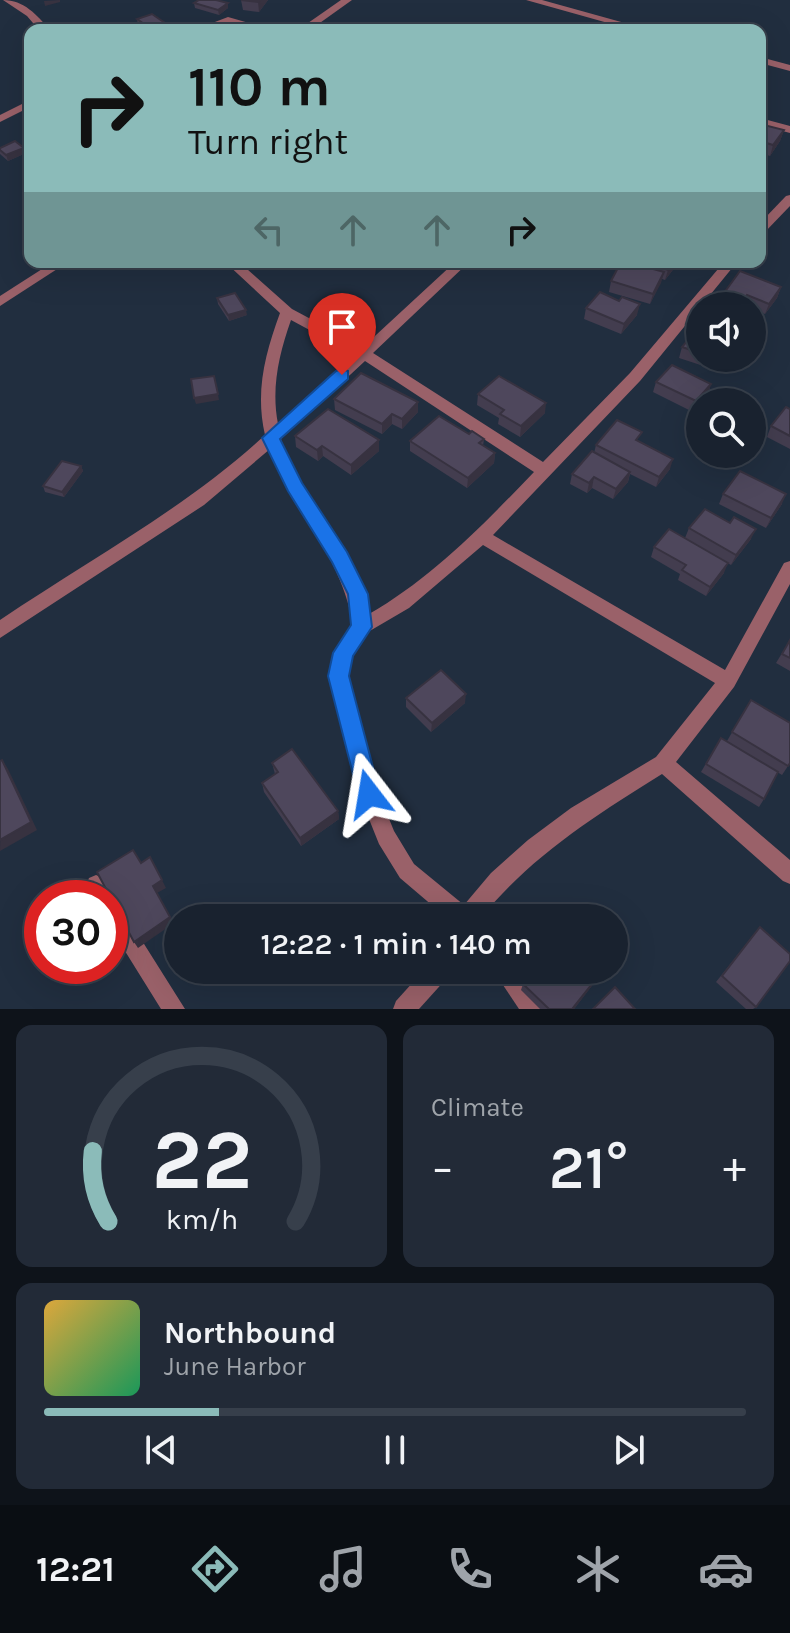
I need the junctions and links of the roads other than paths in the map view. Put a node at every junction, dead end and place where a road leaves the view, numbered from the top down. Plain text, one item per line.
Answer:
1 (8, 0) edge
2 (347, 0) edge
3 (531, 0) edge
4 (39, 24) edge
5 (216, 24) edge
6 (242, 24) edge
7 (312, 24) edge
8 (622, 24) edge
9 (766, 62) edge
10 (790, 68) edge
11 (0, 103) edge
12 (24, 104) edge
13 (24, 107) edge
14 (0, 119) edge
15 (766, 123) edge
16 (790, 130) edge
17 (790, 199) edge
18 (766, 224) edge
19 (53, 268) edge
20 (238, 268) edge
21 (457, 268) edge
22 (722, 268) edge
23 (0, 302) edge
24 (287, 312) junction
25 (365, 354) junction
26 (271, 438) junction
27 (545, 471) junction
28 (482, 536) junction
29 (790, 568) edge
30 (362, 627) junction
31 (0, 630) edge
32 (728, 681) junction
33 (663, 763) junction
34 (790, 874) edge
35 (448, 904) edge
36 (478, 904) edge
37 (128, 936) edge
38 (426, 984) edge
39 (514, 984) edge
40 (174, 1009) edge
41 (404, 1009) edge
42 (533, 1009) edge

1 - 4 street
2 - 7 street
3 - 8 street
5 - 6 street
9 - 10 street
11 - 12 street
13 - 14 street
15 - 16 street
17 - 18 street
19 - 23 street
20 - 24 street
21 - 25 street
22 - 27 street
24 - 25 street
24 - 26 street
25 - 26 street
25 - 27 street
26 - 30 street
26 - 31 street
27 - 28 street
28 - 30 street
28 - 32 street
29 - 32 street
30 - 35 street
32 - 33 street
33 - 34 street
33 - 36 street
37 - 40 street
38 - 41 street
39 - 42 street

